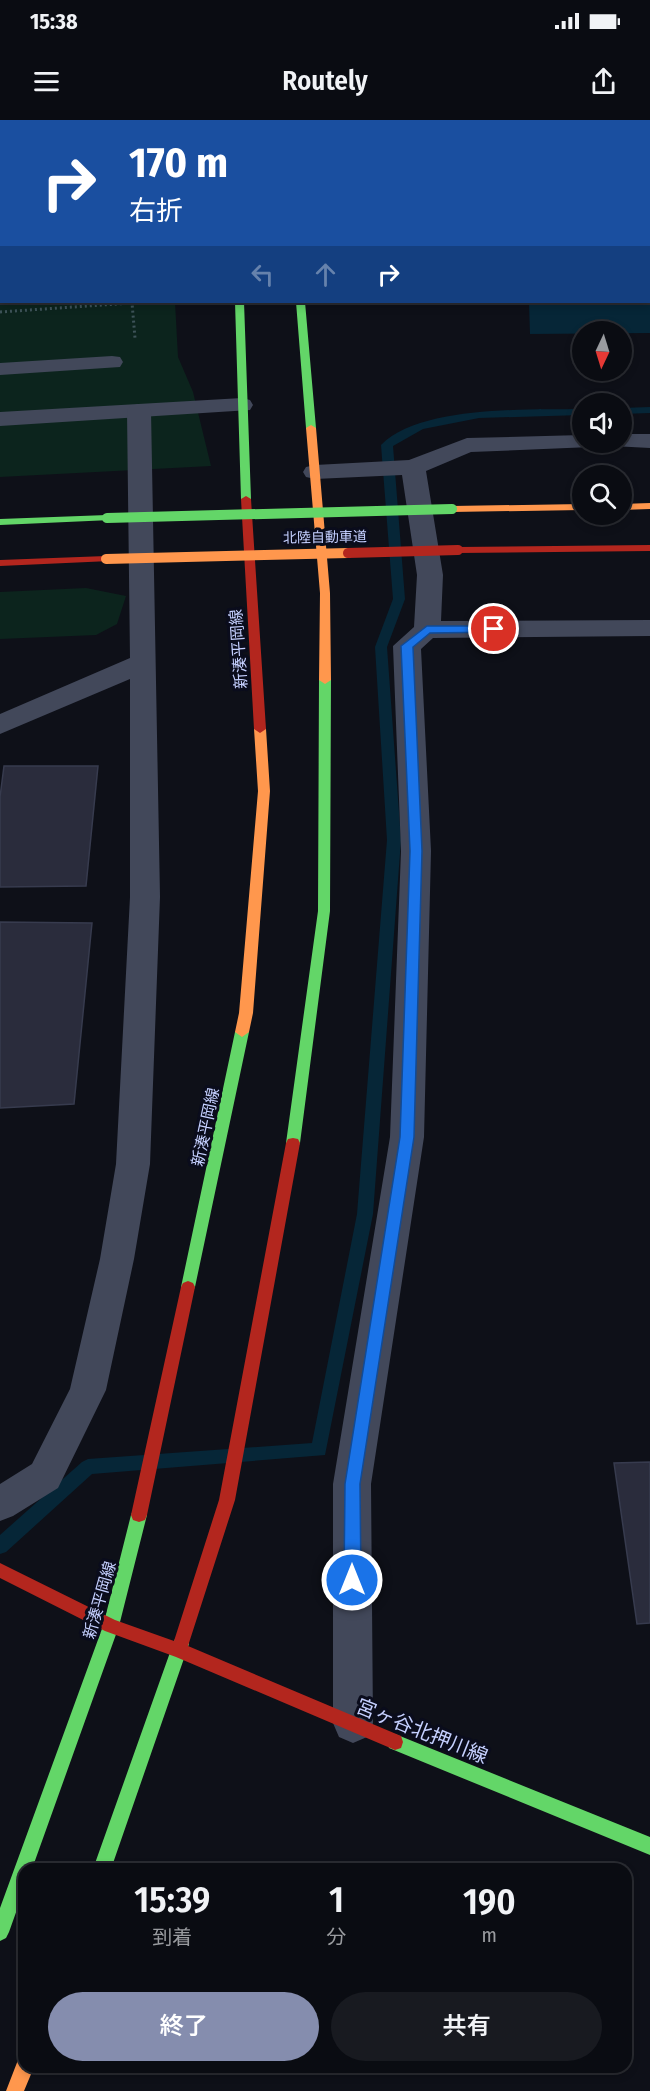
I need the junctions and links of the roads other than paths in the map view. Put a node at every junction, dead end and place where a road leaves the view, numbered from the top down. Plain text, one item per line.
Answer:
1 (239, 303) edge
2 (300, 303) edge
3 (112, 362) dead end
4 (0, 369) edge
5 (242, 405) junction
6 (139, 411) junction
7 (0, 419) edge
8 (632, 441) edge
9 (650, 441) edge
10 (572, 442) edge
11 (413, 467) junction
12 (315, 472) junction
13 (650, 506) edge
14 (572, 507) edge
15 (632, 507) edge
16 (0, 522) edge
17 (650, 548) edge
18 (0, 563) edge
19 (650, 628) edge
20 (427, 630) junction
21 (144, 663) junction
22 (0, 725) edge
23 (0, 1503) edge
24 (0, 1570) edge
25 (111, 1626) junction
26 (179, 1650) junction
27 (353, 1724) junction
28 (650, 1846) edge
29 (25, 1863) edge
30 (104, 1863) edge
31 (18, 1882) edge
32 (0, 1932) edge
33 (22, 2073) edge
34 (15, 2091) edge

1 - 5 main road, 新湊平岡線
2 - 12 main road
3 - 4 lane
5 - 6 lane
5 - 25 main road, 新湊平岡線
6 - 7 lane
6 - 21 street
8 - 9 street
10 - 11 street
11 - 12 street
11 - 20 street
12 - 26 main road
13 - 15 main road
14 - 16 main road, 北陸自動車道, bridge
17 - 18 main road, 北陸自動車道, bridge
19 - 20 street
20 - 27 street
21 - 22 street
21 - 23 street
24 - 25 main road, 宮ヶ谷北押川線
25 - 26 main road, 宮ヶ谷北押川線
25 - 29 main road, 新湊平岡線
26 - 27 main road, 宮ヶ谷北押川線
26 - 30 main road
27 - 28 main road, 宮ヶ谷北押川線
31 - 32 main road, 新湊平岡線
33 - 34 main road

